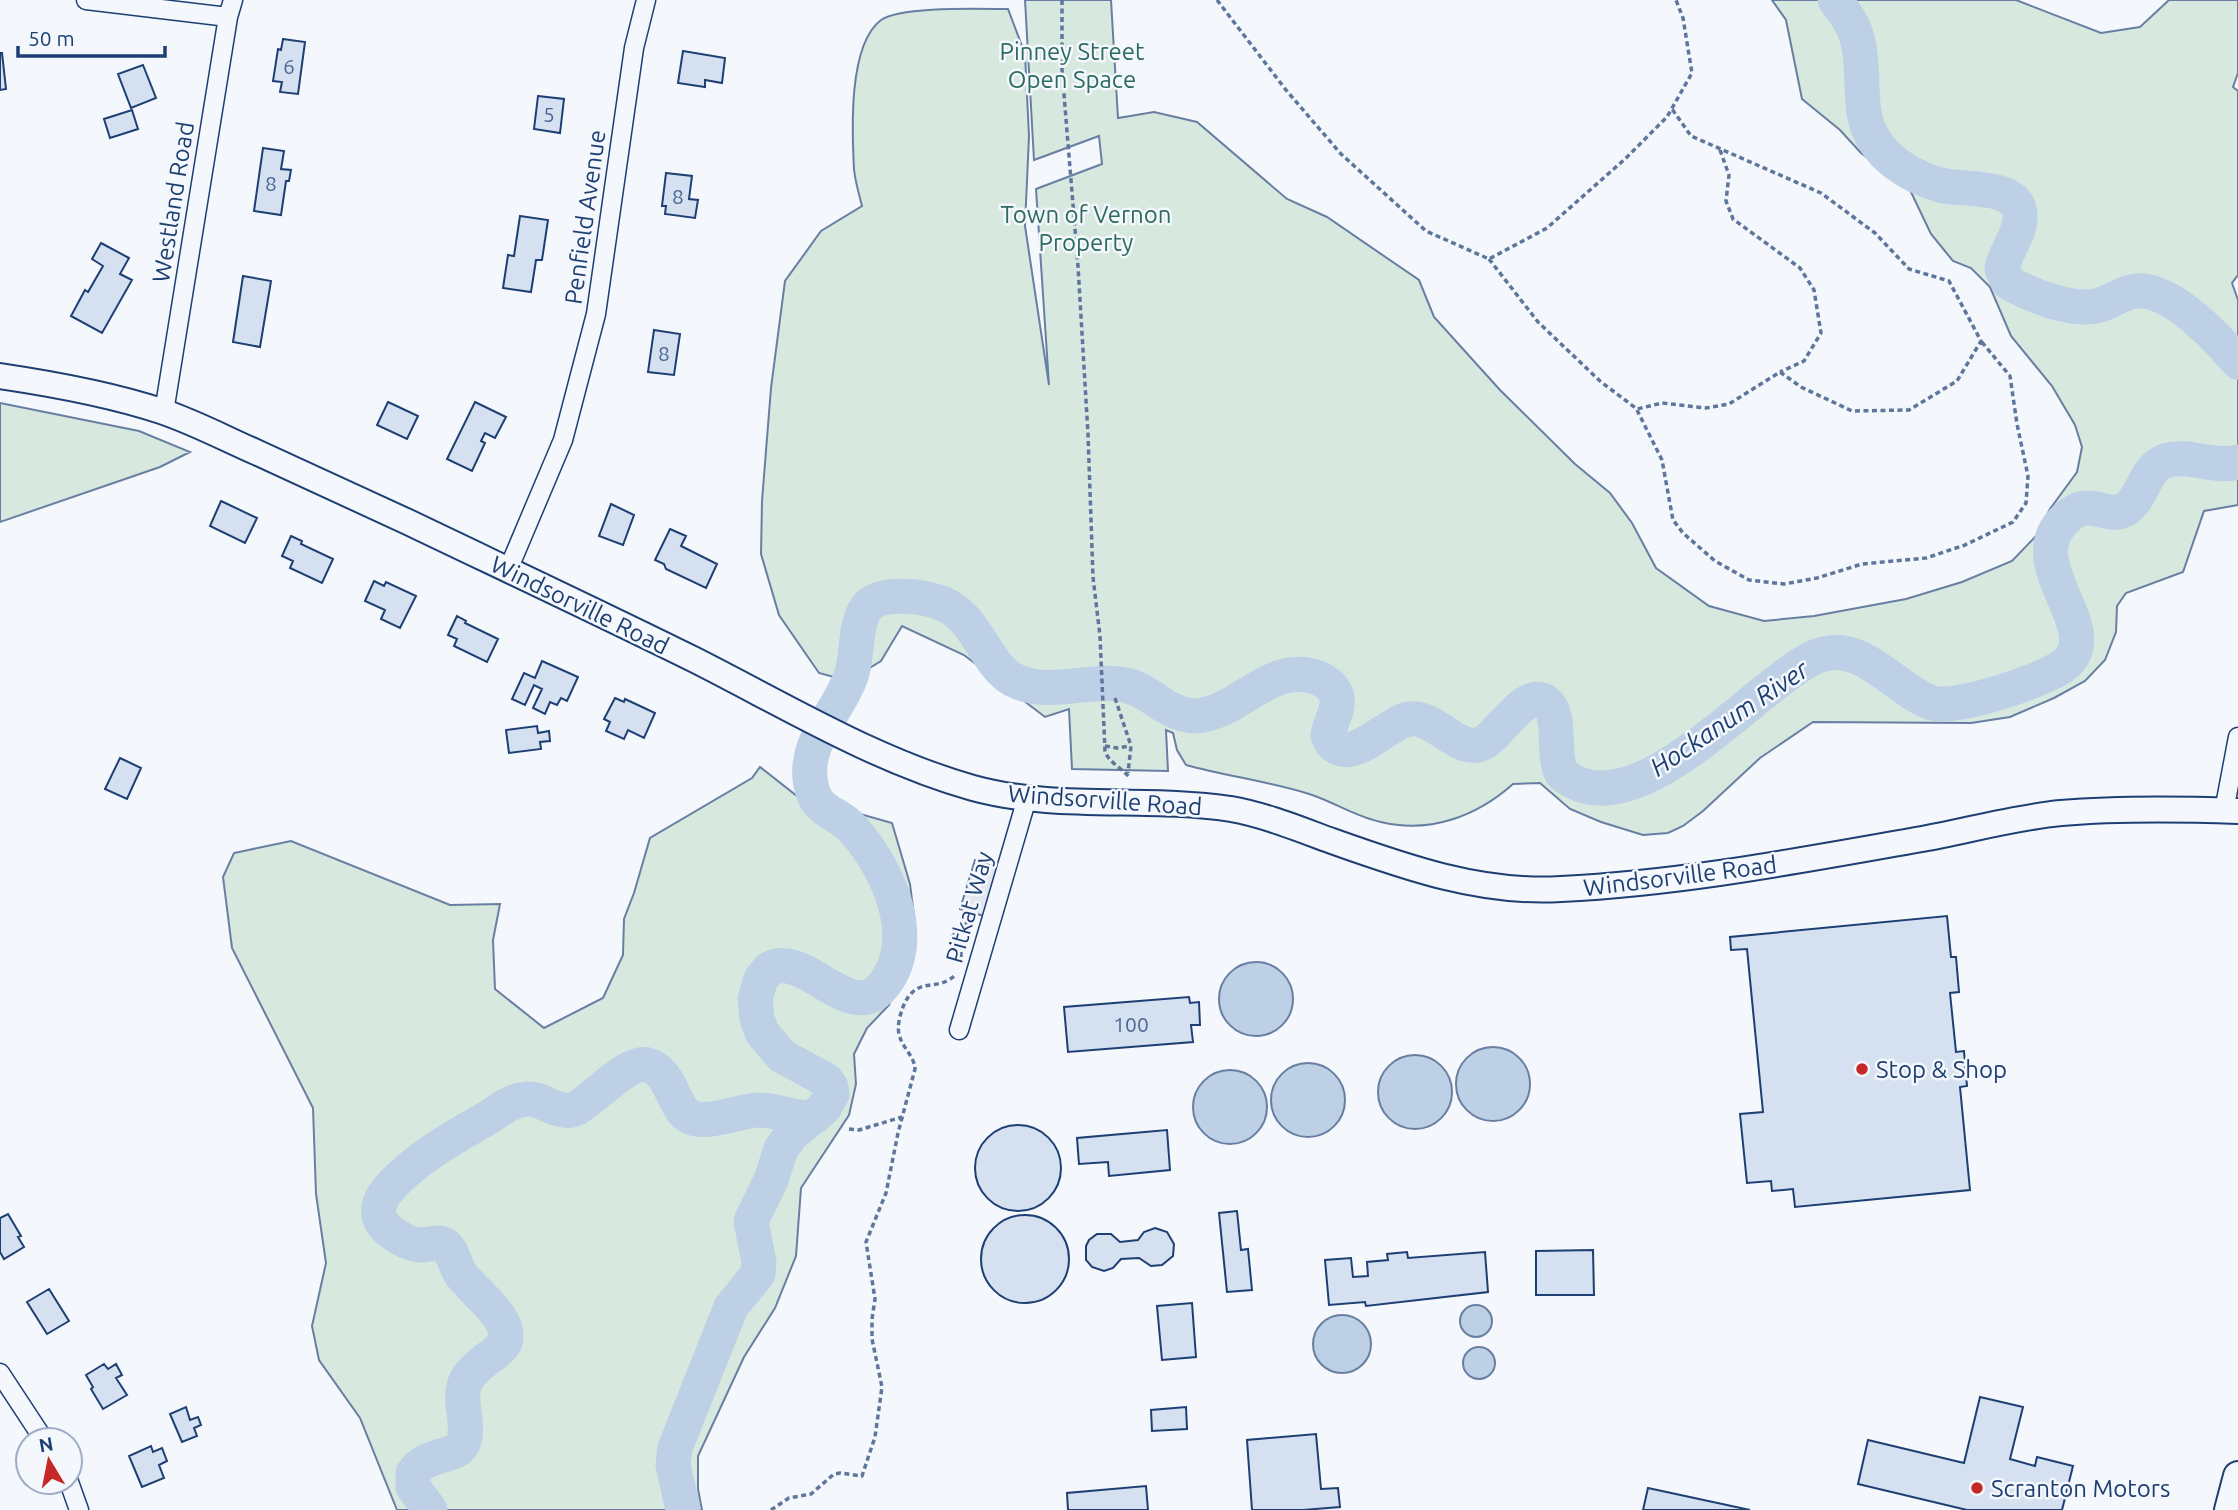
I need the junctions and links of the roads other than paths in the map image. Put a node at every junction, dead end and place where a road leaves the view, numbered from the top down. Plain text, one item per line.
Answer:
1 (86, 0) edge
2 (646, 0) edge
3 (230, 8) edge
4 (0, 376) edge
5 (164, 412) junction
6 (508, 570) junction
7 (2238, 737) edge
8 (1027, 798) junction
9 (2231, 811) edge
10 (959, 1030) dead end
11 (0, 1373) edge
12 (35, 1426) edge
13 (2238, 1476) edge
14 (2229, 1510) edge

1 - 3 street
2 - 6 street, Penfield Avenue
3 - 5 street, Westland Road
4 - 5 main road, Windsorville Road
5 - 6 main road, Windsorville Road
6 - 8 main road, Windsorville Road
7 - 9 street
8 - 9 main road, Windsorville Road
8 - 10 street, Pitkat Way
11 - 12 street
13 - 14 main road

